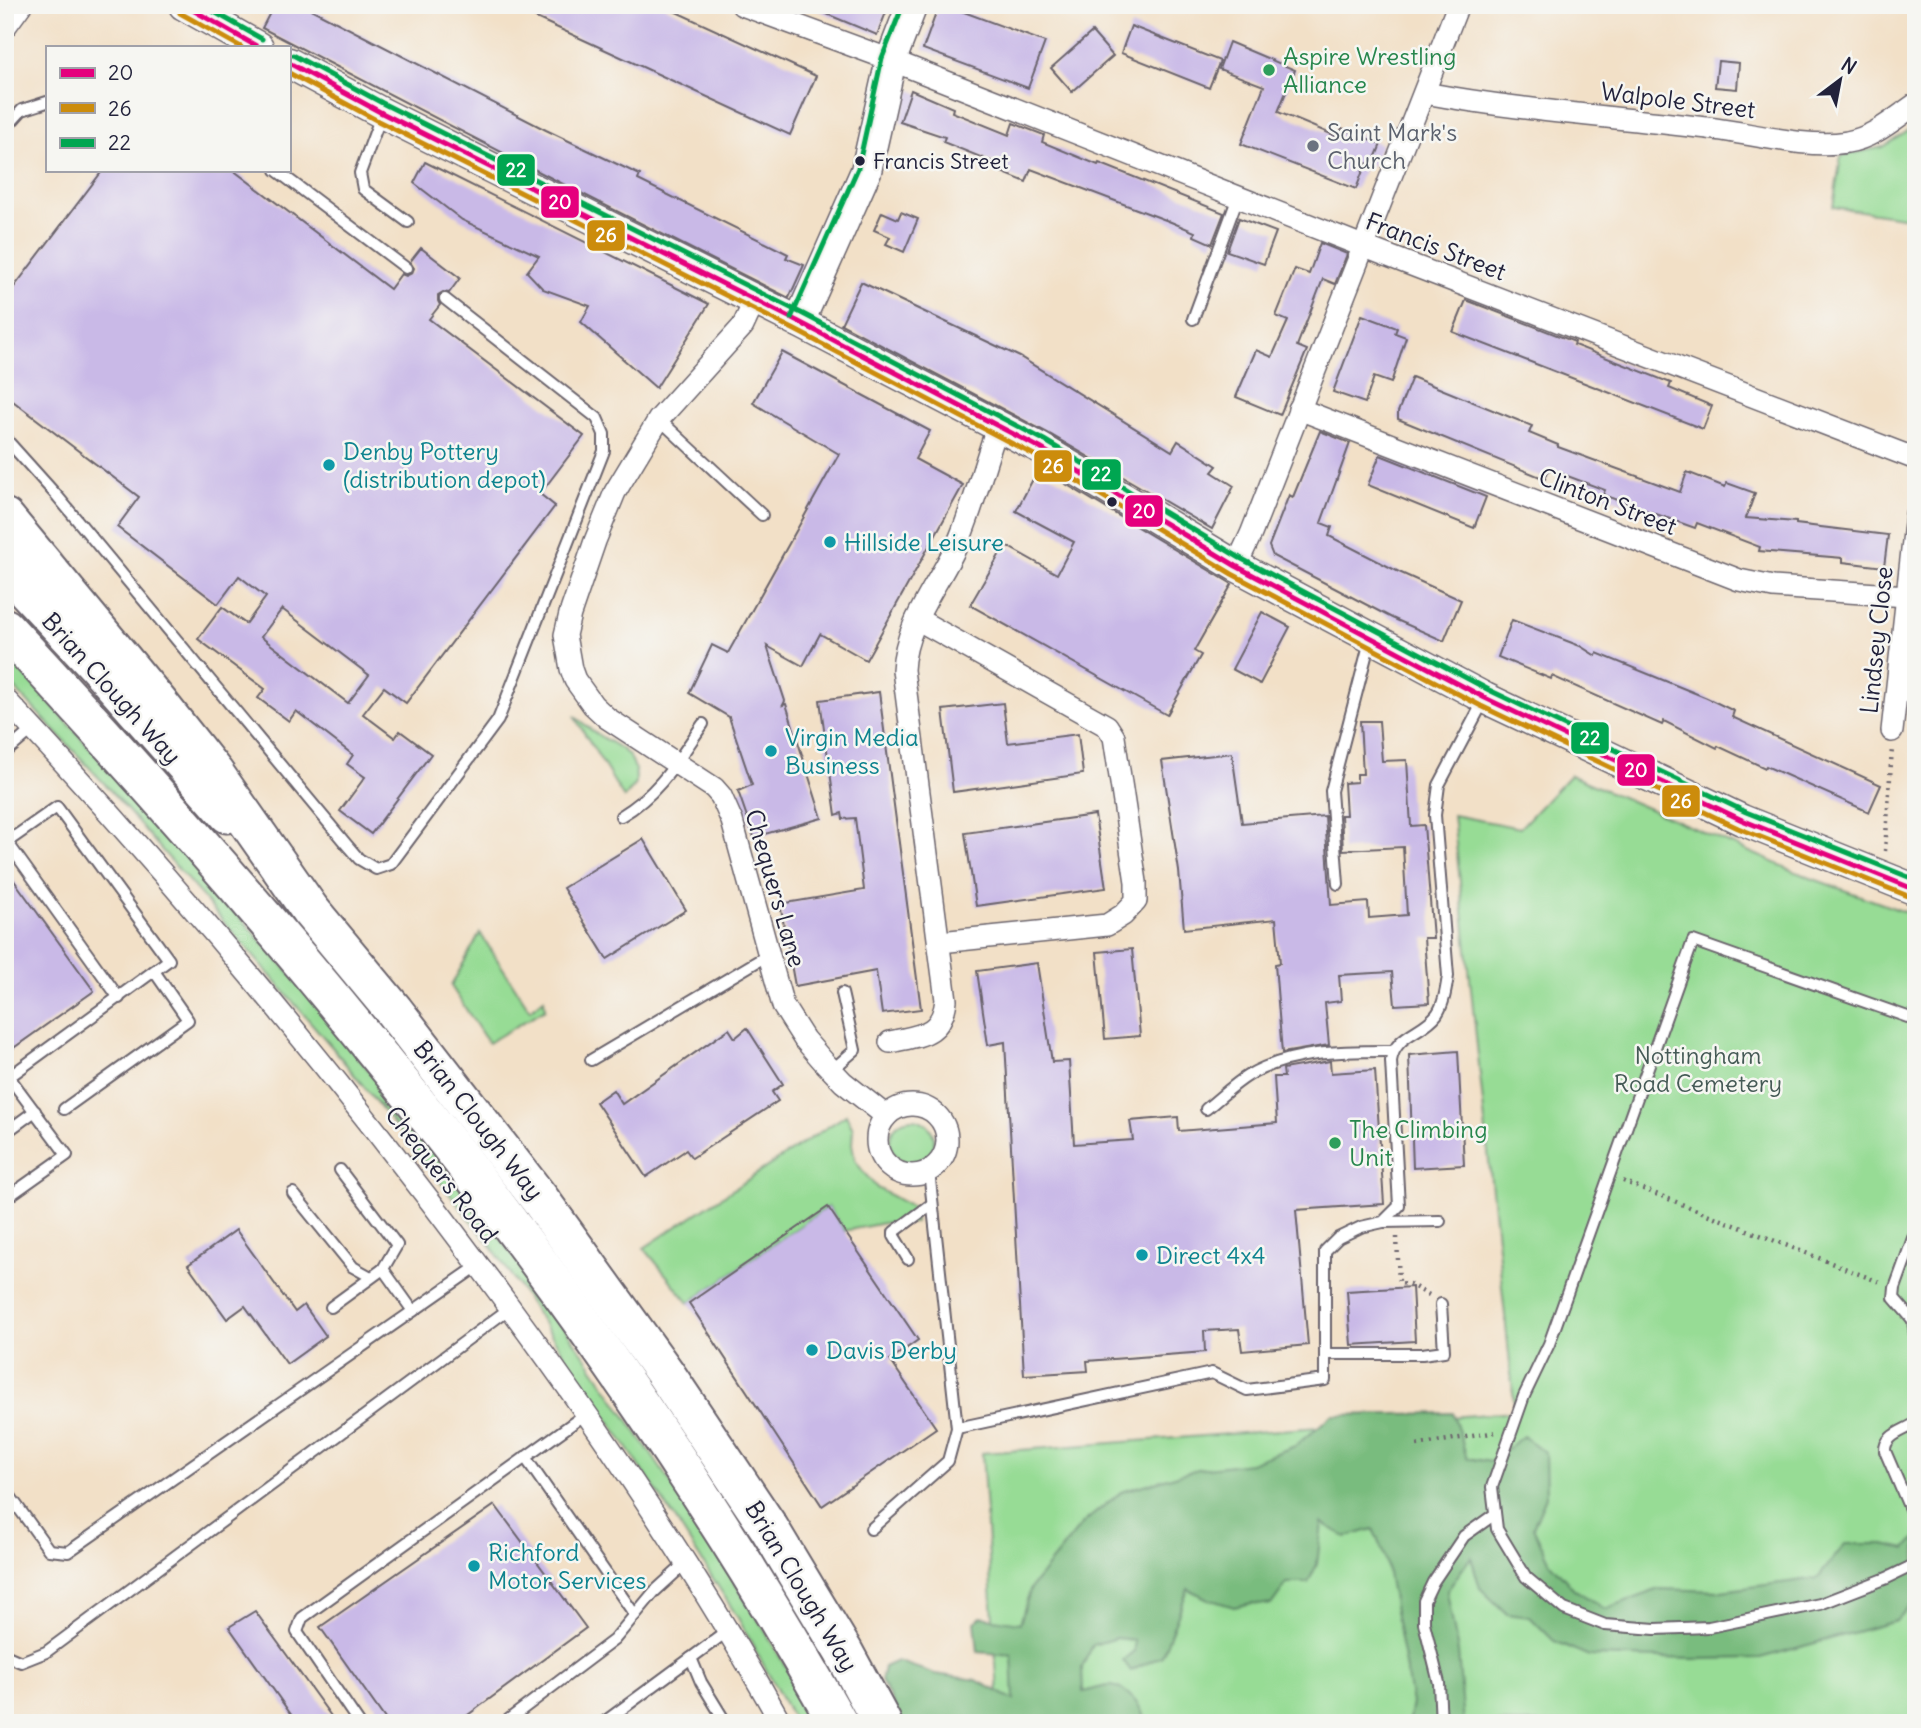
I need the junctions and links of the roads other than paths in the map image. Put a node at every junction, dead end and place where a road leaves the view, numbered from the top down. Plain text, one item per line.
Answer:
1 (184, 5) edge
2 (742, 5) edge
3 (912, 5) edge
4 (1458, 5) edge
5 (218, 14) edge
6 (257, 46) edge
7 (891, 60) junction
8 (290, 65) edge
9 (1424, 93) junction
10 (46, 102) edge
11 (1916, 104) edge
12 (382, 113) junction
13 (5, 129) edge
14 (279, 172) edge
15 (1238, 197) junction
16 (408, 222) dead end
17 (1365, 247) junction
18 (406, 268) dead end
19 (445, 299) dead end
20 (755, 300) junction
21 (1193, 319) dead end
22 (799, 322) junction
23 (1299, 409) junction
24 (659, 419) junction
25 (998, 425) junction
26 (5, 438) edge
27 (1916, 460) edge
28 (1916, 514) edge
29 (762, 515) dead end
30 (5, 518) edge
31 (1236, 566) junction
32 (5, 571) edge
33 (1907, 596) junction
34 (917, 619) junction
35 (5, 628) edge
36 (1370, 638) junction
37 (1485, 698) junction
38 (5, 699) edge
39 (703, 724) dead end
40 (33, 729) junction
41 (1892, 731) dead end
42 (5, 753) edge
43 (677, 762) junction
44 (621, 816) dead end
45 (6, 841) edge
46 (1338, 884) dead end
47 (1916, 890) edge
48 (310, 910) junction
49 (940, 942) junction
50 (768, 955) junction
51 (154, 971) junction
52 (842, 993) dead end
53 (119, 998) junction
54 (1916, 1020) edge
55 (890, 1042) dead end
56 (1393, 1051) junction
57 (591, 1060) dead end
58 (832, 1070) junction
59 (64, 1109) dead end
60 (1206, 1109) dead end
61 (35, 1111) junction
62 (886, 1116) junction
63 (5, 1133) edge
64 (340, 1170) dead end
65 (929, 1171) junction
66 (293, 1193) dead end
67 (5, 1199) edge
68 (932, 1204) junction
69 (1399, 1206) junction
70 (1440, 1221) dead end
71 (1383, 1222) junction
72 (1414, 1222) junction
73 (1916, 1230) edge
74 (908, 1259) dead end
75 (479, 1265) junction
76 (383, 1269) junction
77 (371, 1278) junction
78 (1441, 1304) road end
79 (331, 1307) dead end
80 (510, 1308) junction
81 (413, 1311) junction
82 (1916, 1344) edge
83 (1327, 1354) junction
84 (587, 1413) junction
85 (1916, 1423) edge
86 (957, 1428) junction
87 (526, 1457) junction
88 (5, 1489) edge
89 (1495, 1514) junction
90 (1916, 1523) edge
91 (871, 1529) dead end
92 (687, 1562) junction
93 (1916, 1564) edge
94 (635, 1615) junction
95 (729, 1630) junction
96 (5, 1655) edge
97 (691, 1658) junction
98 (359, 1723) edge
99 (504, 1723) edge
100 (603, 1723) edge
101 (726, 1723) edge
102 (782, 1723) edge
103 (838, 1723) edge
104 (882, 1723) edge
105 (1441, 1723) edge

1 - 5 street
2 - 7 street, Francis Street
3 - 7 street
4 - 9 street
5 - 6 street
7 - 15 street, Francis Street
7 - 22 street
8 - 12 street
9 - 11 street, Walpole Street
9 - 17 street
10 - 13 lane
12 - 16 lane
12 - 20 street
14 - 18 lane
15 - 17 street, Francis Street
15 - 21 lane
17 - 23 street
17 - 27 street, Francis Street
19 - 26 lane
20 - 22 street
20 - 24 street, Chequers Lane
22 - 25 street
23 - 31 street
23 - 33 street, Clinton Street
24 - 29 lane
24 - 43 street, Chequers Lane
25 - 31 street
25 - 34 street
28 - 33 street, Lindsey Close
30 - 48 highway
31 - 36 street
32 - 48 main road, Brian Clough Way
33 - 41 street, Lindsey Close
34 - 49 street
34 - 49 street
35 - 103 highway, Brian Clough Way
36 - 37 street
36 - 46 lane
37 - 47 street
37 - 56 lane
38 - 40 street, Chequers Road
39 - 43 lane
40 - 42 lane
40 - 75 street, Chequers Road
43 - 44 lane
43 - 50 street, Chequers Lane
45 - 51 lane
45 - 53 lane
48 - 104 highway, Brian Clough Way
49 - 55 street
50 - 57 lane
50 - 58 street, Chequers Lane
51 - 53 lane
51 - 59 lane
52 - 58 lane
53 - 61 lane
54 - 89 lane
56 - 60 lane
56 - 69 lane
58 - 62 street, Chequers Lane
61 - 63 lane
61 - 67 lane
62 - 65 street
62 - 65 street
64 - 76 lane
65 - 68 lane
66 - 77 lane
68 - 74 lane
68 - 86 lane
69 - 71 lane
69 - 72 lane
70 - 72 lane
71 - 72 lane
71 - 83 lane
73 - 82 lane
75 - 80 street, Chequers Road
75 - 81 lane
76 - 77 lane
76 - 81 lane
77 - 79 lane
78 - 83 lane
80 - 84 street, Chequers Road
80 - 96 lane
81 - 88 lane
83 - 86 lane
84 - 87 lane
84 - 92 street, Chequers Road
85 - 90 lane
86 - 91 lane
87 - 94 lane
87 - 98 lane
89 - 93 lane
89 - 105 lane
92 - 94 lane
92 - 95 street, Chequers Road
94 - 99 lane
95 - 97 lane
95 - 102 street, Chequers Road
97 - 100 lane
97 - 101 lane

